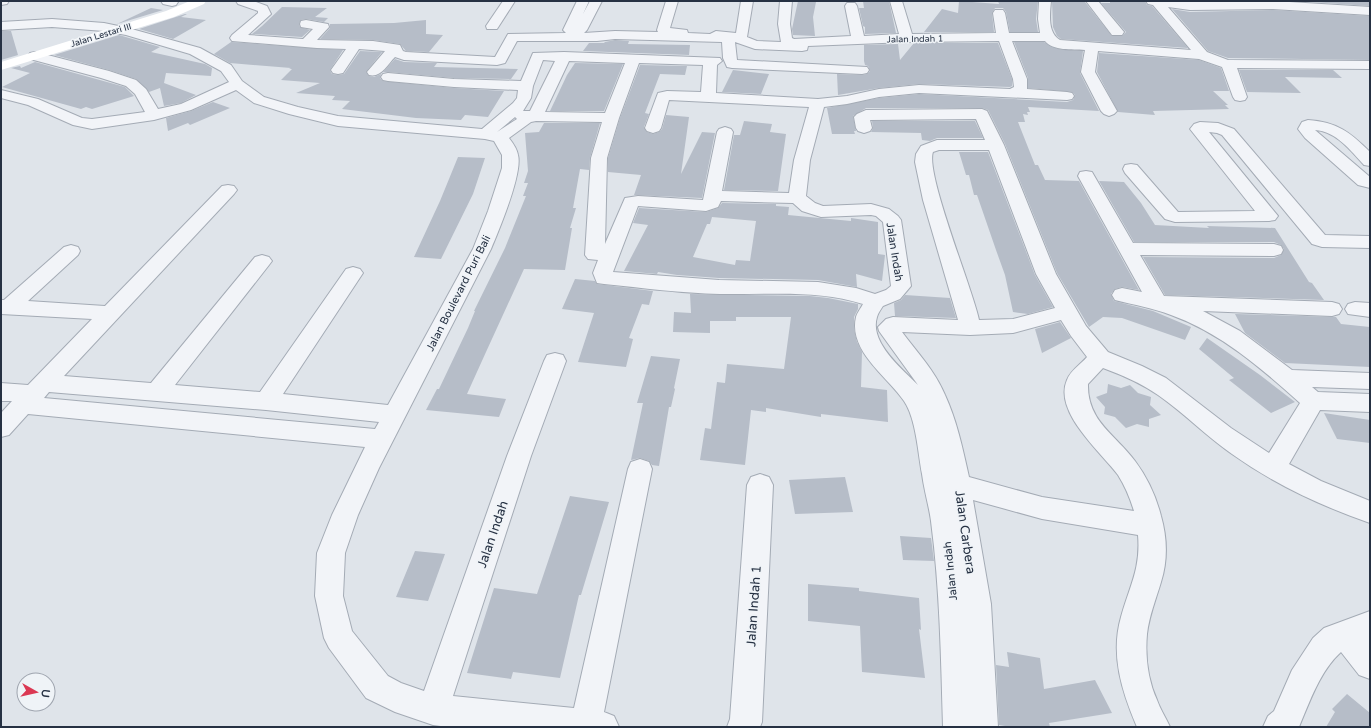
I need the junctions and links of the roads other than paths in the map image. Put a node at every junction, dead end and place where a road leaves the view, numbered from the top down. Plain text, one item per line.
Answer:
1 (200, 1) edge
2 (242, 1) edge
3 (509, 1) edge
4 (583, 1) edge
5 (596, 1) edge
6 (672, 1) edge
7 (747, 1) edge
8 (786, 1) edge
9 (896, 1) edge
10 (1045, 1) edge
11 (1092, 1) edge
12 (1154, 2) edge
13 (1188, 3) edge
14 (851, 6) dead end
15 (1355, 6) edge
16 (1370, 11) edge
17 (999, 13) dead end
18 (306, 24) dead end
19 (1, 26) edge
20 (492, 26) dead end
21 (119, 30) junction
22 (1117, 32) dead end
23 (742, 35) dead end
24 (1048, 37) junction
25 (907, 38) junction
26 (1005, 38) junction
27 (308, 42) junction
28 (356, 44) junction
29 (852, 44) junction
30 (1092, 47) junction
31 (395, 48) junction
32 (1202, 55) junction
33 (35, 56) junction
34 (564, 56) junction
35 (634, 58) junction
36 (1228, 64) junction
37 (1, 66) edge
38 (1370, 66) edge
39 (338, 70) dead end
40 (862, 70) junction
41 (374, 72) dead end
42 (388, 77) dead end
43 (1020, 79) junction
44 (1036, 80) dead end
45 (237, 84) junction
46 (526, 86) junction
47 (1010, 93) junction
48 (1, 94) edge
49 (871, 95) junction
50 (708, 96) junction
51 (1067, 96) dead end
52 (1240, 97) dead end
53 (818, 103) junction
54 (1109, 111) dead end
55 (511, 114) junction
56 (154, 115) junction
57 (535, 116) junction
58 (611, 118) junction
59 (653, 128) dead end
60 (864, 128) dead end
61 (725, 132) dead end
62 (493, 136) junction
63 (996, 145) junction
64 (1370, 162) edge
65 (1132, 168) dead end
66 (1086, 176) dead end
67 (1370, 183) edge
68 (228, 190) dead end
69 (712, 196) junction
70 (797, 198) junction
71 (1269, 216) junction
72 (1301, 217) junction
73 (1370, 242) edge
74 (1127, 249) junction
75 (1274, 250) dead end
76 (71, 251) dead end
77 (595, 255) dead end
78 (262, 261) dead end
79 (353, 273) dead end
80 (1122, 295) dead end
81 (875, 301) junction
82 (1158, 303) junction
83 (5, 307) edge
84 (1332, 309) dead end
85 (1068, 311) junction
86 (110, 314) junction
87 (970, 328) junction
88 (1100, 358) junction
89 (556, 361) dead end
90 (1286, 378) junction
91 (1370, 381) edge
92 (1, 392) edge
93 (157, 392) junction
94 (33, 394) junction
95 (266, 401) junction
96 (1313, 401) junction
97 (1370, 403) edge
98 (395, 415) junction
99 (1, 428) edge
100 (381, 439) junction
101 (640, 469) dead end
102 (1273, 469) junction
103 (760, 485) dead end
104 (958, 485) junction
105 (1370, 512) edge
106 (1150, 525) junction
107 (1358, 630) edge
108 (1370, 664) edge
109 (433, 710) junction
110 (594, 726) edge
111 (743, 727) edge
112 (959, 727) edge
113 (982, 727) edge
114 (1154, 727) edge
115 (1279, 727) edge

1 - 21 street, Jalan Lestari III
2 - 27 street
3 - 20 street
4 - 5 street
6 - 29 street
7 - 23 street
8 - 29 street, Jalan Indah 1
9 - 25 street
10 - 24 street
11 - 22 street
12 - 13 street
12 - 32 street
13 - 15 street
14 - 29 street
15 - 16 street
17 - 26 street
18 - 27 street
19 - 21 street
21 - 33 street, Jalan Lestari III
21 - 45 street
24 - 26 street, Jalan Indah 1
24 - 30 street
25 - 26 street, Jalan Indah 1
25 - 29 street, Jalan Indah 1
26 - 43 street
27 - 28 street
28 - 31 street
28 - 39 street
29 - 40 street
30 - 32 street
30 - 54 street
31 - 40 street
31 - 41 street
32 - 36 street
33 - 37 street, Jalan Lestari III
33 - 56 street
34 - 35 street
34 - 46 street
34 - 57 street
35 - 50 street
35 - 58 street
36 - 38 street
36 - 52 street
40 - 49 street
42 - 46 street
43 - 44 street
43 - 47 street
45 - 56 street
45 - 62 street
46 - 55 street
47 - 49 street
47 - 51 street
48 - 56 street
49 - 53 street
50 - 53 street
50 - 59 street
53 - 70 street
55 - 57 street
55 - 62 street
57 - 58 street
57 - 62 street
58 - 77 street
60 - 63 street
61 - 69 street
62 - 98 street, Jalan Boulevard Puri Bali
63 - 85 street
63 - 87 street
64 - 67 street
65 - 71 street
66 - 74 street
68 - 86 street
69 - 70 street
69 - 81 street
70 - 81 street, Jalan Indah
71 - 72 street
71 - 72 street
72 - 73 street
74 - 75 street
74 - 82 street
76 - 83 street
78 - 93 street
79 - 95 street
80 - 82 street
81 - 112 street, Jalan Indah
82 - 84 street
82 - 90 street
83 - 86 street
85 - 87 street
85 - 88 street
86 - 94 street
87 - 104 street
88 - 102 street
88 - 106 street
89 - 109 street, Jalan Indah
90 - 91 street
90 - 96 street
92 - 94 street
93 - 94 street
93 - 95 street
94 - 99 street
94 - 100 street
95 - 98 street
96 - 97 street
96 - 102 street
98 - 100 street, Jalan Boulevard Puri Bali
100 - 109 street, Jalan Boulevard Puri Bali
101 - 110 street
102 - 105 street
103 - 111 street, Jalan Indah 1
104 - 106 street, Jalan Carbera
104 - 113 street, Jalan Carbera
106 - 114 street
107 - 108 street
107 - 115 street
109 - 110 street, Jalan Boulevard Puri Bali

